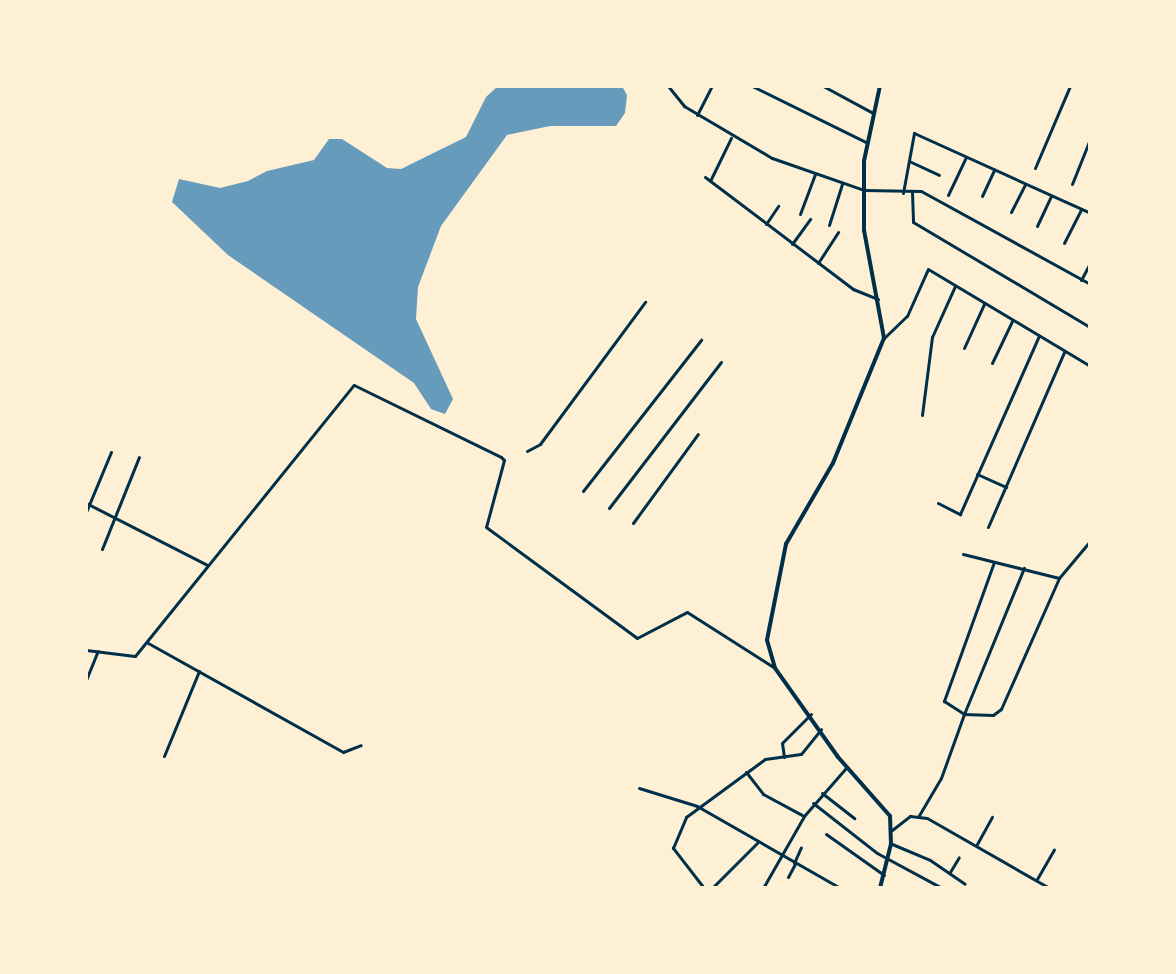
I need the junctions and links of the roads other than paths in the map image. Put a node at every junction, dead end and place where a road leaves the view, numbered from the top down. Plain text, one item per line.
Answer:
1 (668, 86) edge
2 (712, 86) edge
3 (752, 86) edge
4 (823, 86) edge
5 (880, 86) edge
6 (1070, 86) edge
7 (871, 112) junction
8 (697, 115) junction
9 (732, 137) junction
10 (1090, 139) edge
11 (866, 142) junction
12 (966, 157) junction
13 (909, 161) junction
14 (1035, 168) dead end
15 (994, 170) junction
16 (815, 174) junction
17 (939, 175) dead end
18 (705, 177) dead end
19 (710, 181) junction
20 (842, 184) junction
21 (1025, 184) junction
22 (1072, 184) dead end
23 (864, 190) junction
24 (912, 192) junction
25 (903, 193) junction
26 (948, 195) dead end
27 (982, 196) dead end
28 (1051, 196) junction
29 (778, 206) dead end
30 (1081, 209) junction
31 (1011, 212) dead end
32 (1090, 213) edge
33 (800, 214) dead end
34 (810, 219) dead end
35 (766, 224) junction
36 (829, 225) dead end
37 (1037, 226) dead end
38 (838, 232) dead end
39 (1064, 243) dead end
40 (792, 244) junction
41 (818, 263) junction
42 (1090, 263) edge
43 (1081, 280) junction
44 (1090, 284) edge
45 (955, 286) junction
46 (878, 299) junction
47 (645, 302) dead end
48 (984, 304) junction
49 (1012, 321) junction
50 (1090, 327) edge
51 (1039, 336) junction
52 (884, 338) junction
53 (701, 340) dead end
54 (964, 348) dead end
55 (1064, 352) junction
56 (721, 362) dead end
57 (992, 363) dead end
58 (1090, 366) edge
59 (922, 415) dead end
60 (698, 434) dead end
61 (527, 451) dead end
62 (111, 452) dead end
63 (139, 457) dead end
64 (977, 474) junction
65 (1006, 487) junction
66 (583, 491) dead end
67 (938, 503) dead end
68 (88, 504) edge
69 (609, 508) dead end
70 (86, 512) edge
71 (116, 514) junction
72 (633, 523) dead end
73 (988, 527) dead end
74 (1090, 541) edge
75 (102, 549) dead end
76 (963, 554) dead end
77 (994, 562) junction
78 (208, 566) junction
79 (1024, 568) junction
80 (1059, 578) junction
81 (148, 643) junction
82 (86, 650) edge
83 (98, 651) junction
84 (775, 668) junction
85 (199, 671) junction
86 (86, 680) edge
87 (811, 714) junction
88 (964, 714) junction
89 (821, 729) junction
90 (361, 745) dead end
91 (164, 756) dead end
92 (784, 757) junction
93 (846, 768) junction
94 (746, 772) junction
95 (639, 788) dead end
96 (822, 793) junction
97 (813, 803) junction
98 (697, 806) junction
99 (804, 816) junction
100 (918, 817) junction
101 (992, 817) dead end
102 (854, 818) dead end
103 (892, 830) junction
104 (826, 834) dead end
105 (757, 843) junction
106 (891, 844) junction
107 (977, 844) junction
108 (801, 847) dead end
109 (1054, 850) dead end
110 (780, 855) junction
111 (889, 857) junction
112 (959, 857) dead end
113 (795, 863) junction
114 (950, 872) junction
115 (884, 875) junction
116 (788, 877) dead end
117 (1037, 879) junction
118 (965, 884) dead end
119 (704, 888) edge
120 (712, 888) edge
121 (764, 888) edge
122 (840, 888) edge
123 (880, 888) edge
124 (942, 888) edge
125 (1049, 888) edge

1 - 8 street
2 - 8 street
3 - 11 street
4 - 7 street
5 - 7 main road
6 - 14 street
7 - 11 main road
8 - 9 street
9 - 16 street
9 - 19 street
10 - 22 street
11 - 23 main road
12 - 13 street
12 - 15 street
12 - 26 street
13 - 17 street
13 - 25 street
15 - 21 street
15 - 27 street
16 - 20 street
16 - 33 street
18 - 19 street
19 - 35 street
20 - 23 street
20 - 36 street
21 - 28 street
21 - 31 street
23 - 25 street
23 - 46 main road
24 - 25 street
24 - 43 street
24 - 50 street
28 - 30 street
28 - 37 street
29 - 35 street
30 - 32 street
30 - 39 street
34 - 40 street
35 - 40 street
38 - 41 street
40 - 41 street
41 - 46 street
42 - 43 street
43 - 44 street
45 - 48 street
45 - 52 street
45 - 59 street
46 - 52 main road
47 - 61 street
48 - 49 street
48 - 54 street
49 - 51 street
49 - 57 street
51 - 55 street
51 - 64 street
52 - 84 main road
53 - 66 street
55 - 58 street
55 - 65 street
56 - 69 street
60 - 72 street
62 - 68 street
63 - 71 street
64 - 65 street
64 - 67 street
65 - 73 street
68 - 70 street
68 - 71 street
71 - 75 street
71 - 78 street
74 - 80 street
76 - 77 street
77 - 79 street
77 - 88 street
78 - 81 street
78 - 84 street
79 - 80 street
79 - 88 street
80 - 88 street
81 - 83 street
81 - 85 street
82 - 83 street
83 - 86 street
84 - 87 main road
85 - 90 street
85 - 91 street
87 - 89 main road
87 - 92 street
88 - 100 street
89 - 92 street
89 - 93 main road
92 - 94 street
93 - 96 street
93 - 103 main road
94 - 98 street
94 - 99 street
95 - 98 street
96 - 97 street
96 - 102 street
97 - 99 street
97 - 111 street
98 - 105 street
98 - 119 street
99 - 110 street
100 - 103 street
100 - 107 street
101 - 107 street
103 - 106 main road
104 - 115 street
105 - 110 street
105 - 120 street
106 - 111 main road
106 - 114 street
107 - 117 street
108 - 113 street
109 - 117 street
110 - 113 street
110 - 121 street
111 - 115 main road
111 - 124 street
112 - 114 street
113 - 116 street
113 - 122 street
114 - 118 street
115 - 123 main road
117 - 125 street

